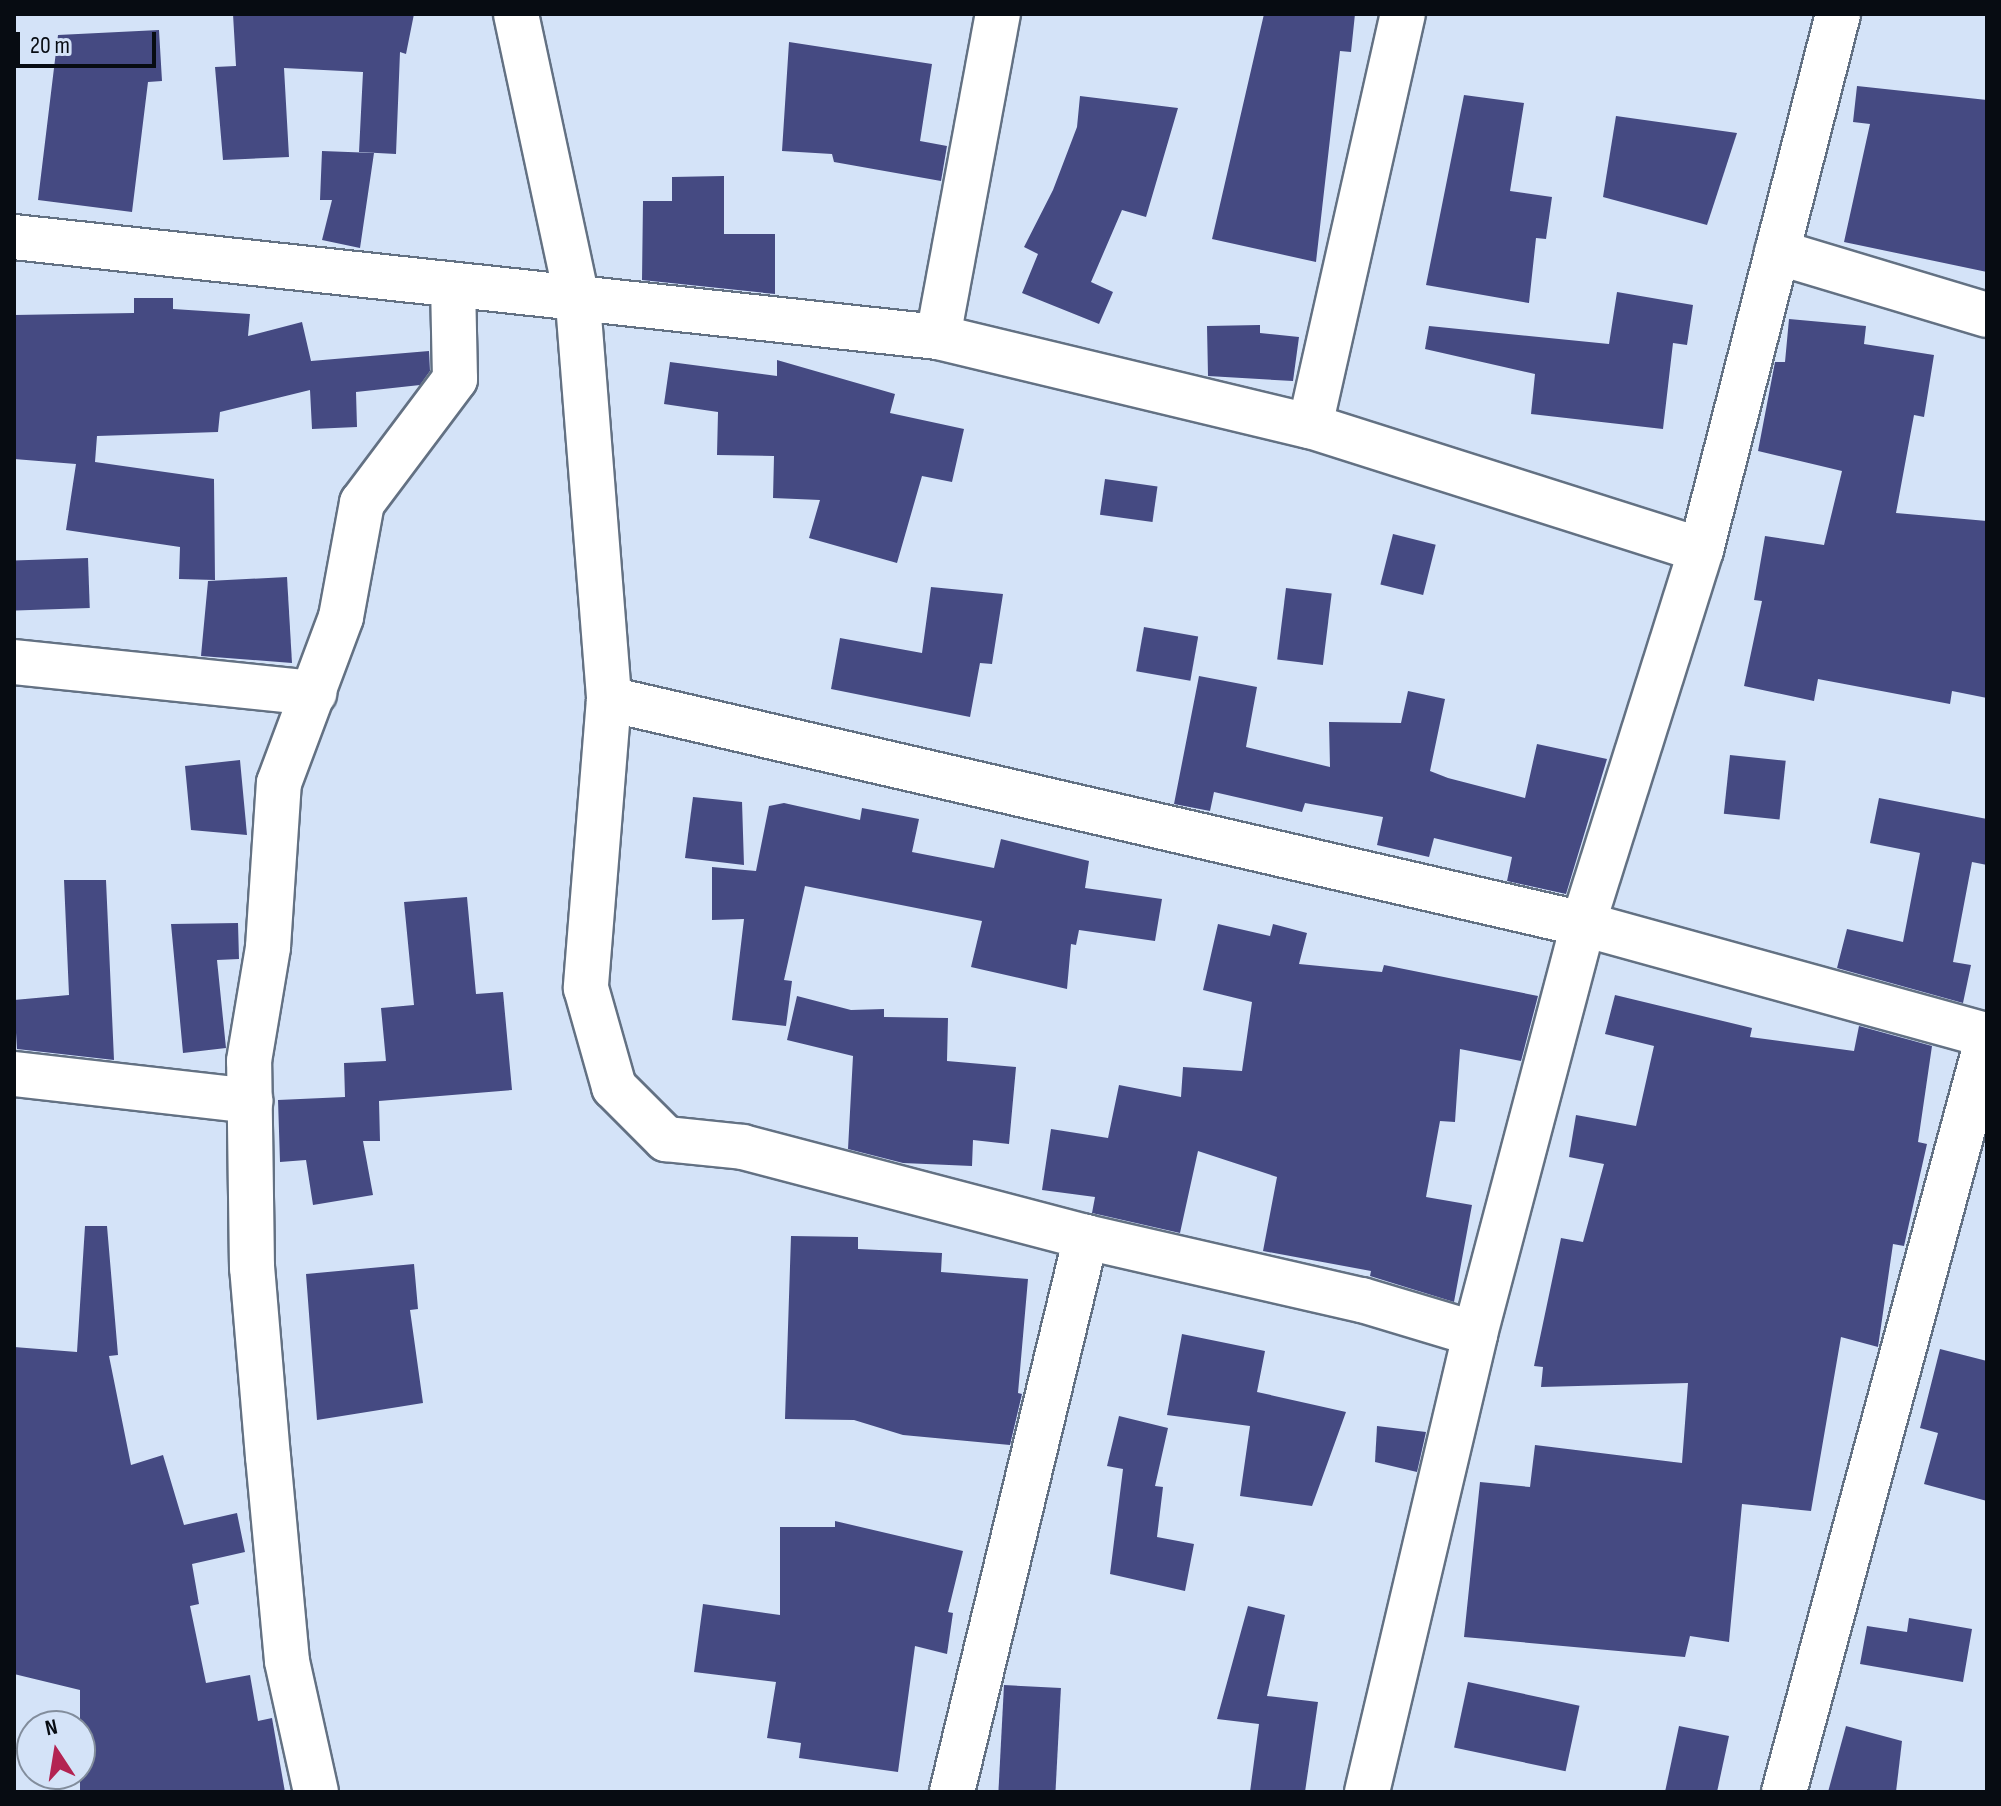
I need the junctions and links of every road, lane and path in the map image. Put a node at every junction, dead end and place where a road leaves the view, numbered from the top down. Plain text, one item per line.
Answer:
1 (516, 14) edge
2 (998, 14) edge
3 (1403, 14) edge
4 (1838, 14) edge
5 (14, 237) edge
6 (1777, 252) junction
7 (453, 285) junction
8 (578, 303) junction
9 (1987, 315) edge
10 (938, 337) junction
11 (1310, 426) junction
12 (1701, 550) junction
13 (14, 662) edge
14 (314, 693) junction
15 (609, 699) junction
16 (1583, 924) junction
17 (1987, 1037) edge
18 (14, 1074) edge
19 (250, 1101) junction
20 (1086, 1237) junction
21 (1475, 1334) junction
22 (316, 1792) edge
23 (952, 1792) edge
24 (1367, 1792) edge
25 (1784, 1792) edge

1 - 8 street
2 - 10 street
3 - 11 street
4 - 6 street
5 - 7 street
6 - 9 street
6 - 12 street
7 - 8 street
7 - 14 street
8 - 10 street
8 - 15 street
10 - 11 street
11 - 12 street
12 - 16 street
13 - 14 street
14 - 19 street
15 - 16 street
15 - 20 street
16 - 17 street
16 - 21 street
17 - 25 street
18 - 19 street
19 - 22 street
20 - 21 street
20 - 23 street
21 - 24 street

